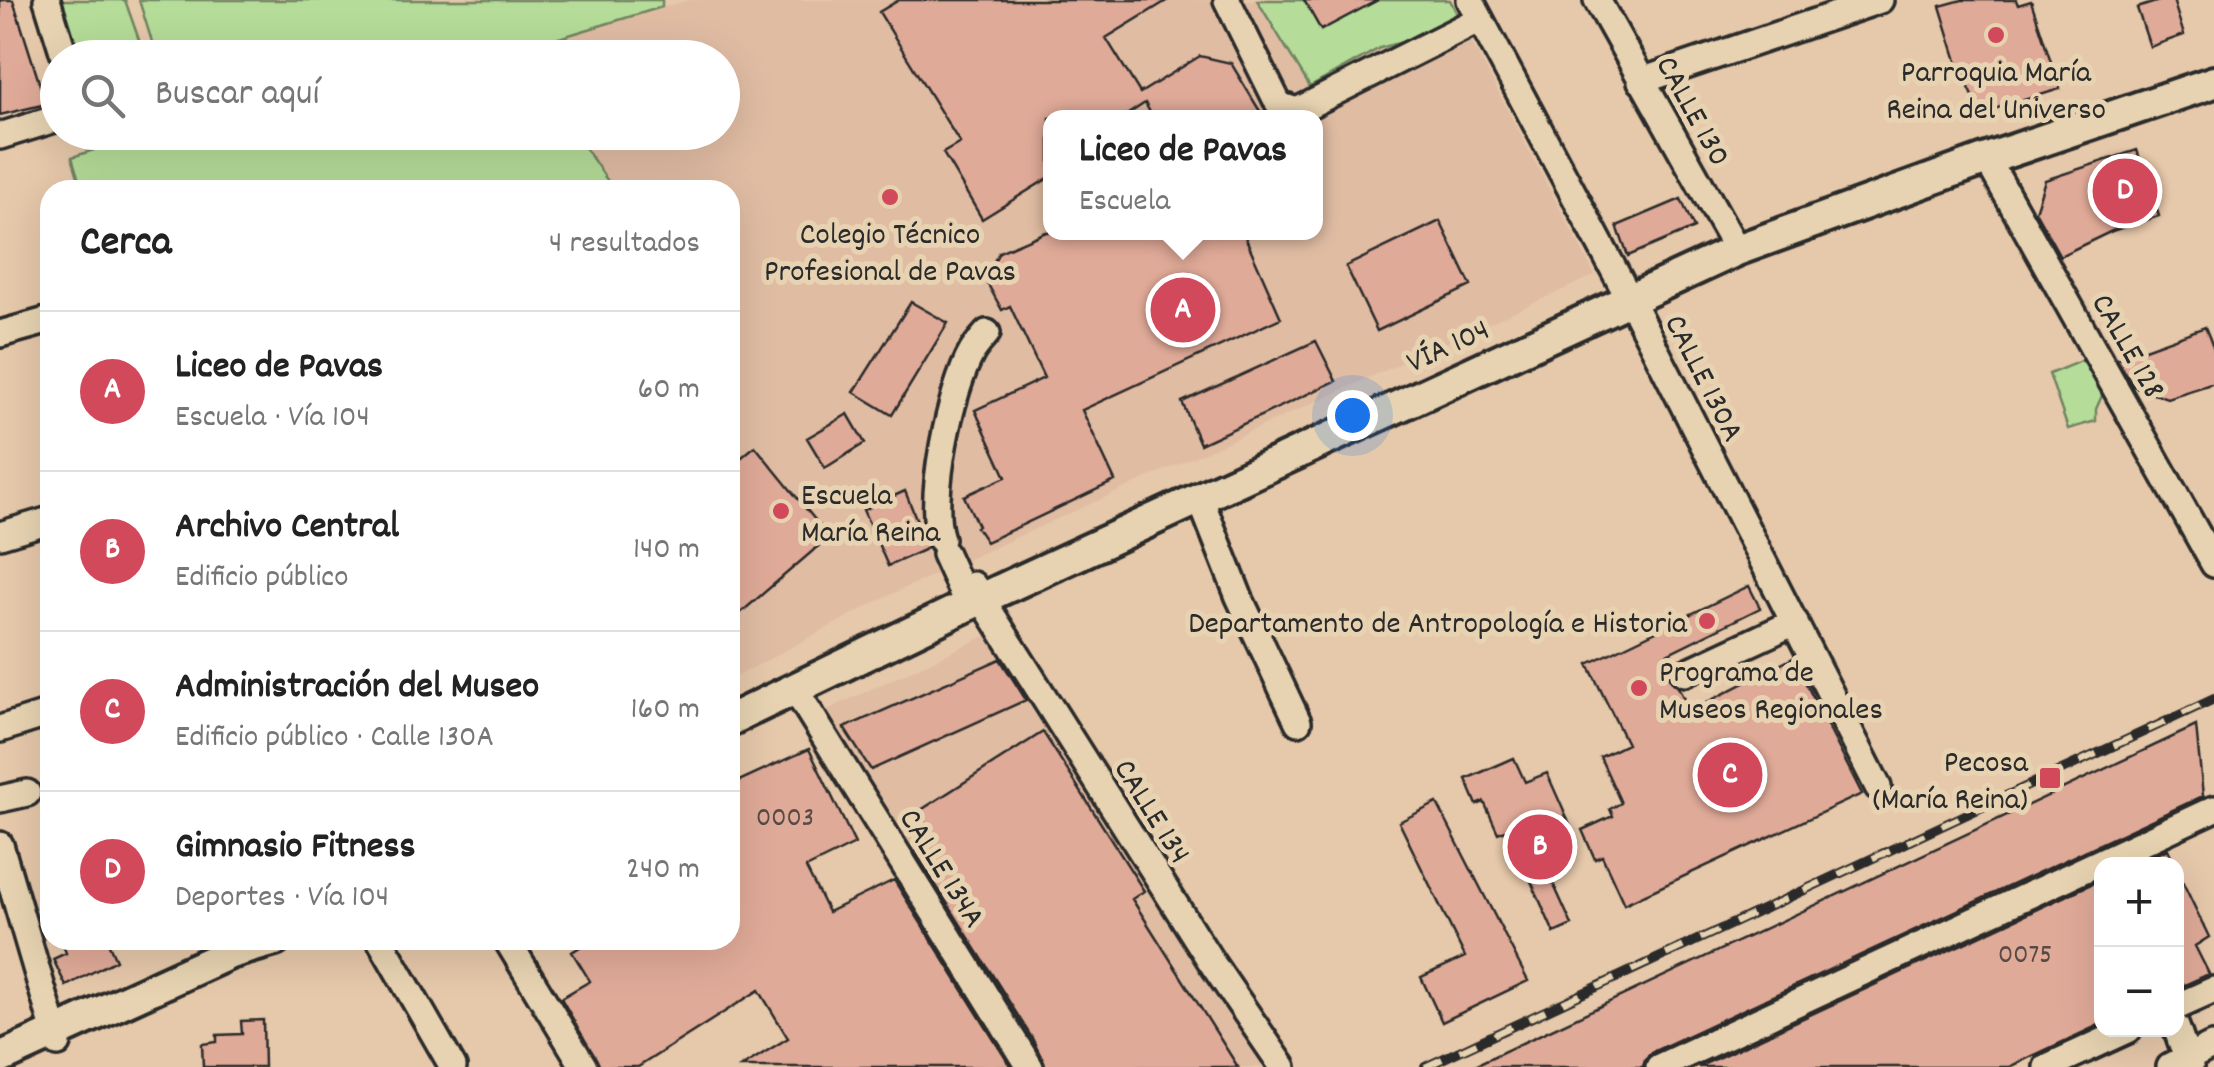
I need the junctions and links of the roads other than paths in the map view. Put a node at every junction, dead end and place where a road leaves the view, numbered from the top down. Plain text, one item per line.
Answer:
1 (47, 0) edge
2 (1227, 0) edge
3 (1597, 0) edge
4 (1880, 0) edge
5 (1475, 10) edge
6 (59, 40) edge
7 (1641, 81) junction
8 (2214, 82) edge
9 (1294, 110) edge
10 (1299, 110) edge
11 (40, 124) edge
12 (0, 136) edge
13 (1987, 159) junction
14 (1738, 250) junction
15 (1630, 298) junction
16 (40, 323) edge
17 (987, 333) dead end
18 (0, 334) edge
19 (1202, 497) junction
20 (40, 523) edge
21 (0, 535) edge
22 (2214, 564) edge
23 (975, 596) junction
24 (1795, 622) junction
25 (1685, 673) dead end
26 (803, 702) dead end
27 (740, 715) edge
28 (40, 716) edge
29 (1298, 722) dead end
30 (0, 729) edge
31 (1878, 787) dead end
32 (28, 792) dead end
33 (0, 799) edge
34 (2214, 810) edge
35 (0, 845) edge
36 (253, 950) edge
37 (386, 950) edge
38 (513, 950) edge
39 (2214, 990) edge
40 (2184, 1003) edge
41 (2118, 1037) edge
42 (2178, 1037) edge
43 (56, 1038) junction
44 (2212, 1046) edge
45 (0, 1058) edge
46 (2089, 1058) edge
47 (2182, 1065) edge
48 (8, 1067) edge
49 (453, 1067) edge
50 (584, 1067) edge
51 (1030, 1067) edge
52 (1283, 1067) edge
53 (1659, 1067) edge
54 (2047, 1067) edge

1 - 6 street
2 - 9 street
3 - 7 street, CALLE 130
4 - 7 street
5 - 10 street
5 - 15 street, CALLE 130A
7 - 14 street, CALLE 130
8 - 13 main road, VÍA 104
11 - 12 street
13 - 14 main road, VÍA 104
13 - 22 street, CALLE 128
14 - 15 main road, VÍA 104
15 - 19 main road, VÍA 104
15 - 24 street, CALLE 130A
16 - 18 street
17 - 23 street, CALLE 134
19 - 23 main road, VÍA 104
19 - 29 street
20 - 21 street
23 - 27 main road, VÍA 104
23 - 52 street, CALLE 134
24 - 25 street
24 - 31 street, CALLE 130A
26 - 51 street, CALLE 134A
28 - 30 street
32 - 33 street
34 - 53 street
35 - 43 street
36 - 43 main road
37 - 49 street
38 - 50 street
39 - 40 street
41 - 46 street
42 - 47 street
43 - 45 main road
43 - 48 main road
44 - 47 street
46 - 54 street

